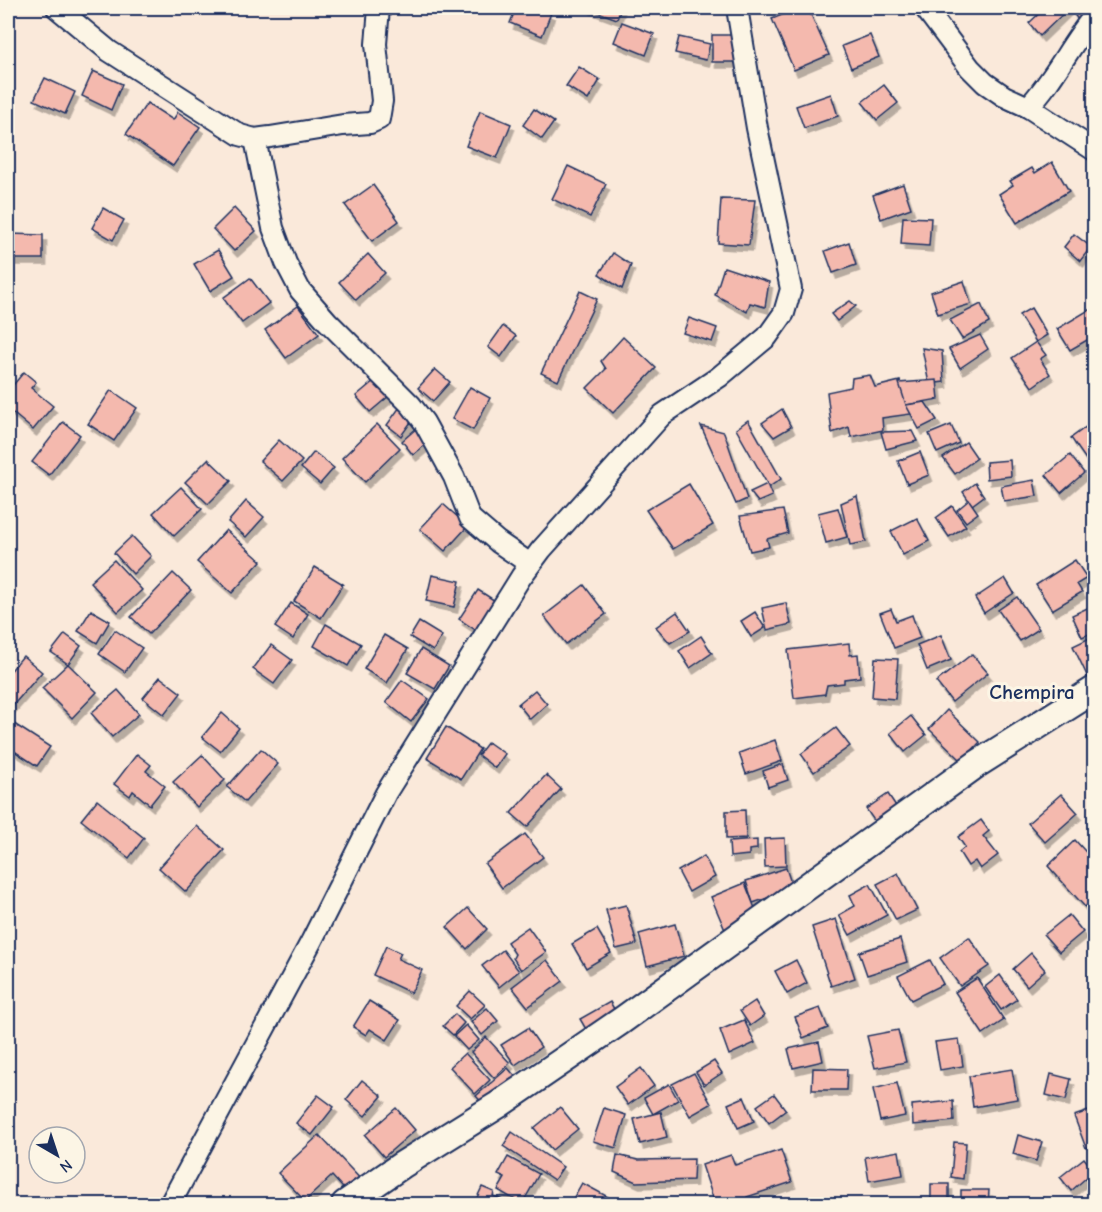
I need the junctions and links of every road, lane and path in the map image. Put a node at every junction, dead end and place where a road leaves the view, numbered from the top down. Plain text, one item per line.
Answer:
1 (57, 8) edge
2 (379, 8) edge
3 (737, 8) edge
4 (925, 8) edge
5 (1090, 21) dead end
6 (1028, 107) junction
7 (255, 138) junction
8 (1095, 150) edge
9 (530, 564) junction
10 (1095, 690) edge
11 (170, 1204) edge
12 (345, 1204) edge

1 - 7 street
2 - 7 street
3 - 9 street
4 - 6 street
5 - 6 street
6 - 8 street
7 - 9 street
9 - 11 street
10 - 12 street

